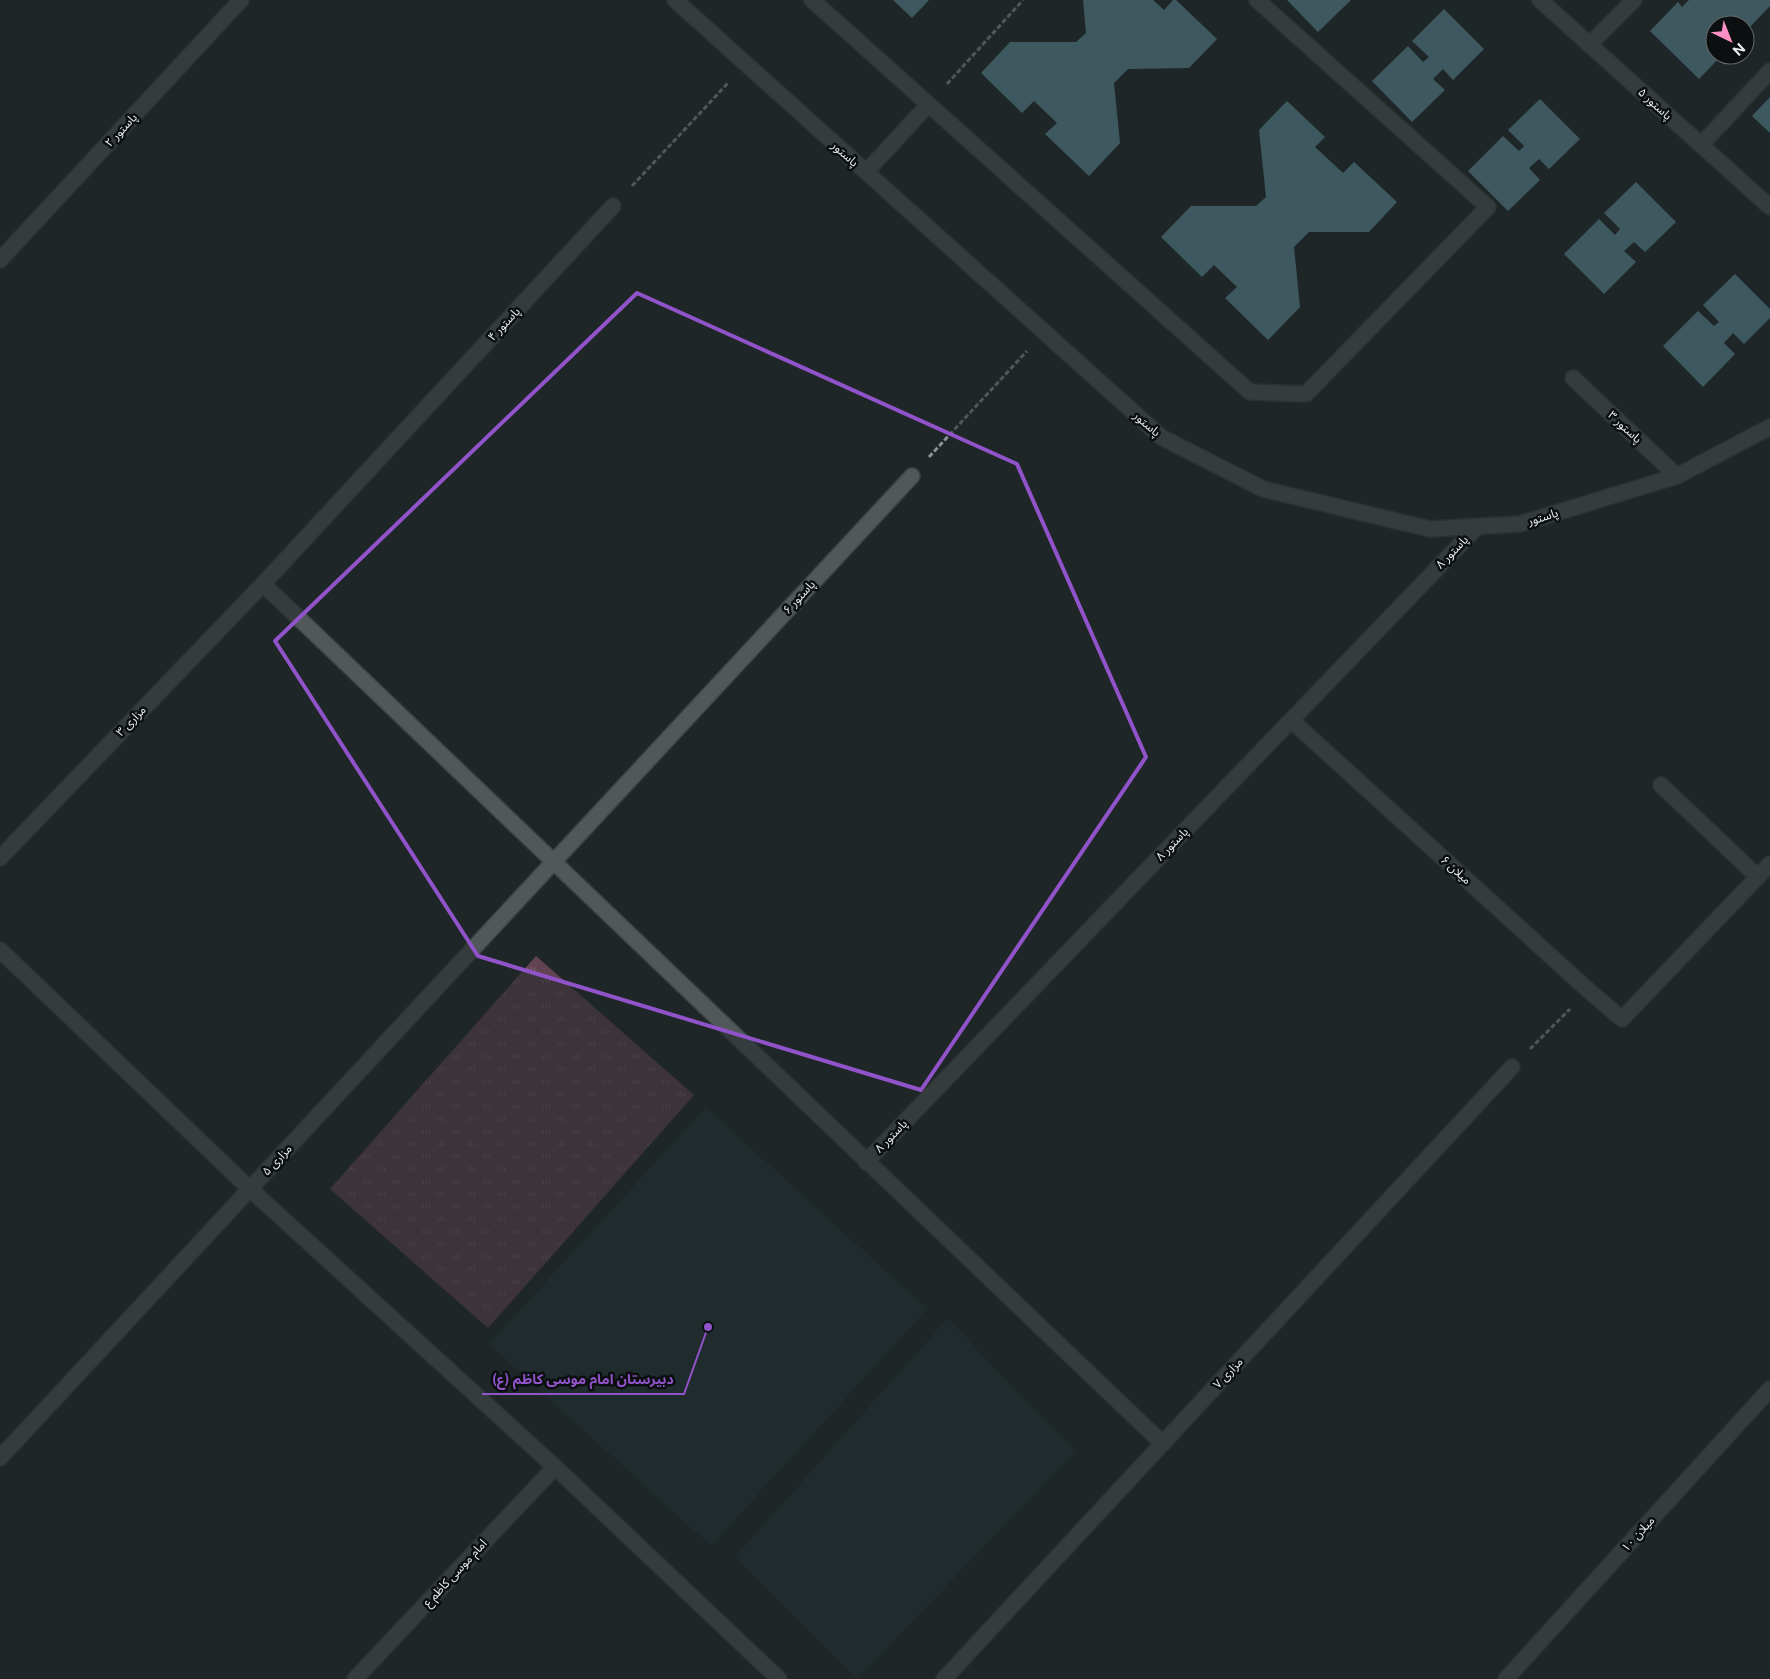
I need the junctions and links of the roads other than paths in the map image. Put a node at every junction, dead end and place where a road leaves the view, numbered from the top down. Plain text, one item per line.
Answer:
1 (241, 0) edge
2 (675, 0) edge
3 (812, 0) edge
4 (1256, 0) edge
5 (1540, 0) edge
6 (1634, 0) edge
7 (1589, 44) junction
8 (1770, 71) edge
9 (928, 104) junction
10 (1701, 145) junction
11 (866, 172) junction
12 (613, 206) road end
13 (1770, 207) edge
14 (0, 260) edge
15 (1573, 378) dead end
16 (1770, 427) edge
17 (912, 476) road end
18 (1677, 476) junction
19 (1477, 527) junction
20 (263, 584) junction
21 (1291, 720) junction
22 (1661, 785) dead end
23 (0, 858) edge
24 (553, 862) junction
25 (1770, 864) edge
26 (1758, 877) junction
27 (0, 950) edge
28 (1512, 1067) road end
29 (866, 1162) junction
30 (250, 1189) junction
31 (1770, 1390) edge
32 (1163, 1444) junction
33 (0, 1458) edge
34 (555, 1467) junction
35 (355, 1679) edge
36 (779, 1679) edge
37 (944, 1679) edge
38 (1506, 1679) edge

1 - 14 street, پاستور ۲
2 - 11 street, پاستور
3 - 9 street
4 - 9 street
5 - 7 street, پاستور ۵
6 - 7 street
7 - 10 street, پاستور ۵
8 - 10 street
9 - 11 street
10 - 13 street, پاستور ۵
11 - 19 street, پاستور
12 - 20 street, پاستور ۴
15 - 18 street, پاستور ۳
16 - 18 street, پاستور
17 - 24 street, پاستور ۶
18 - 19 street, پاستور
19 - 21 street, پاستور ۸
20 - 23 street, مزاری ۳
20 - 24 street
21 - 26 street, میلان ۶
21 - 29 street, پاستور ۸
22 - 26 street
24 - 29 street
24 - 30 street, مزاری ۵
25 - 26 street
27 - 30 street
28 - 32 street, مزاری ۷
29 - 32 street
30 - 33 street, مزاری ۵
30 - 34 street
31 - 38 street, میلان ۱۰
32 - 37 street, مزاری ۷
34 - 35 street, امام موسی کاظم ع
34 - 36 street

